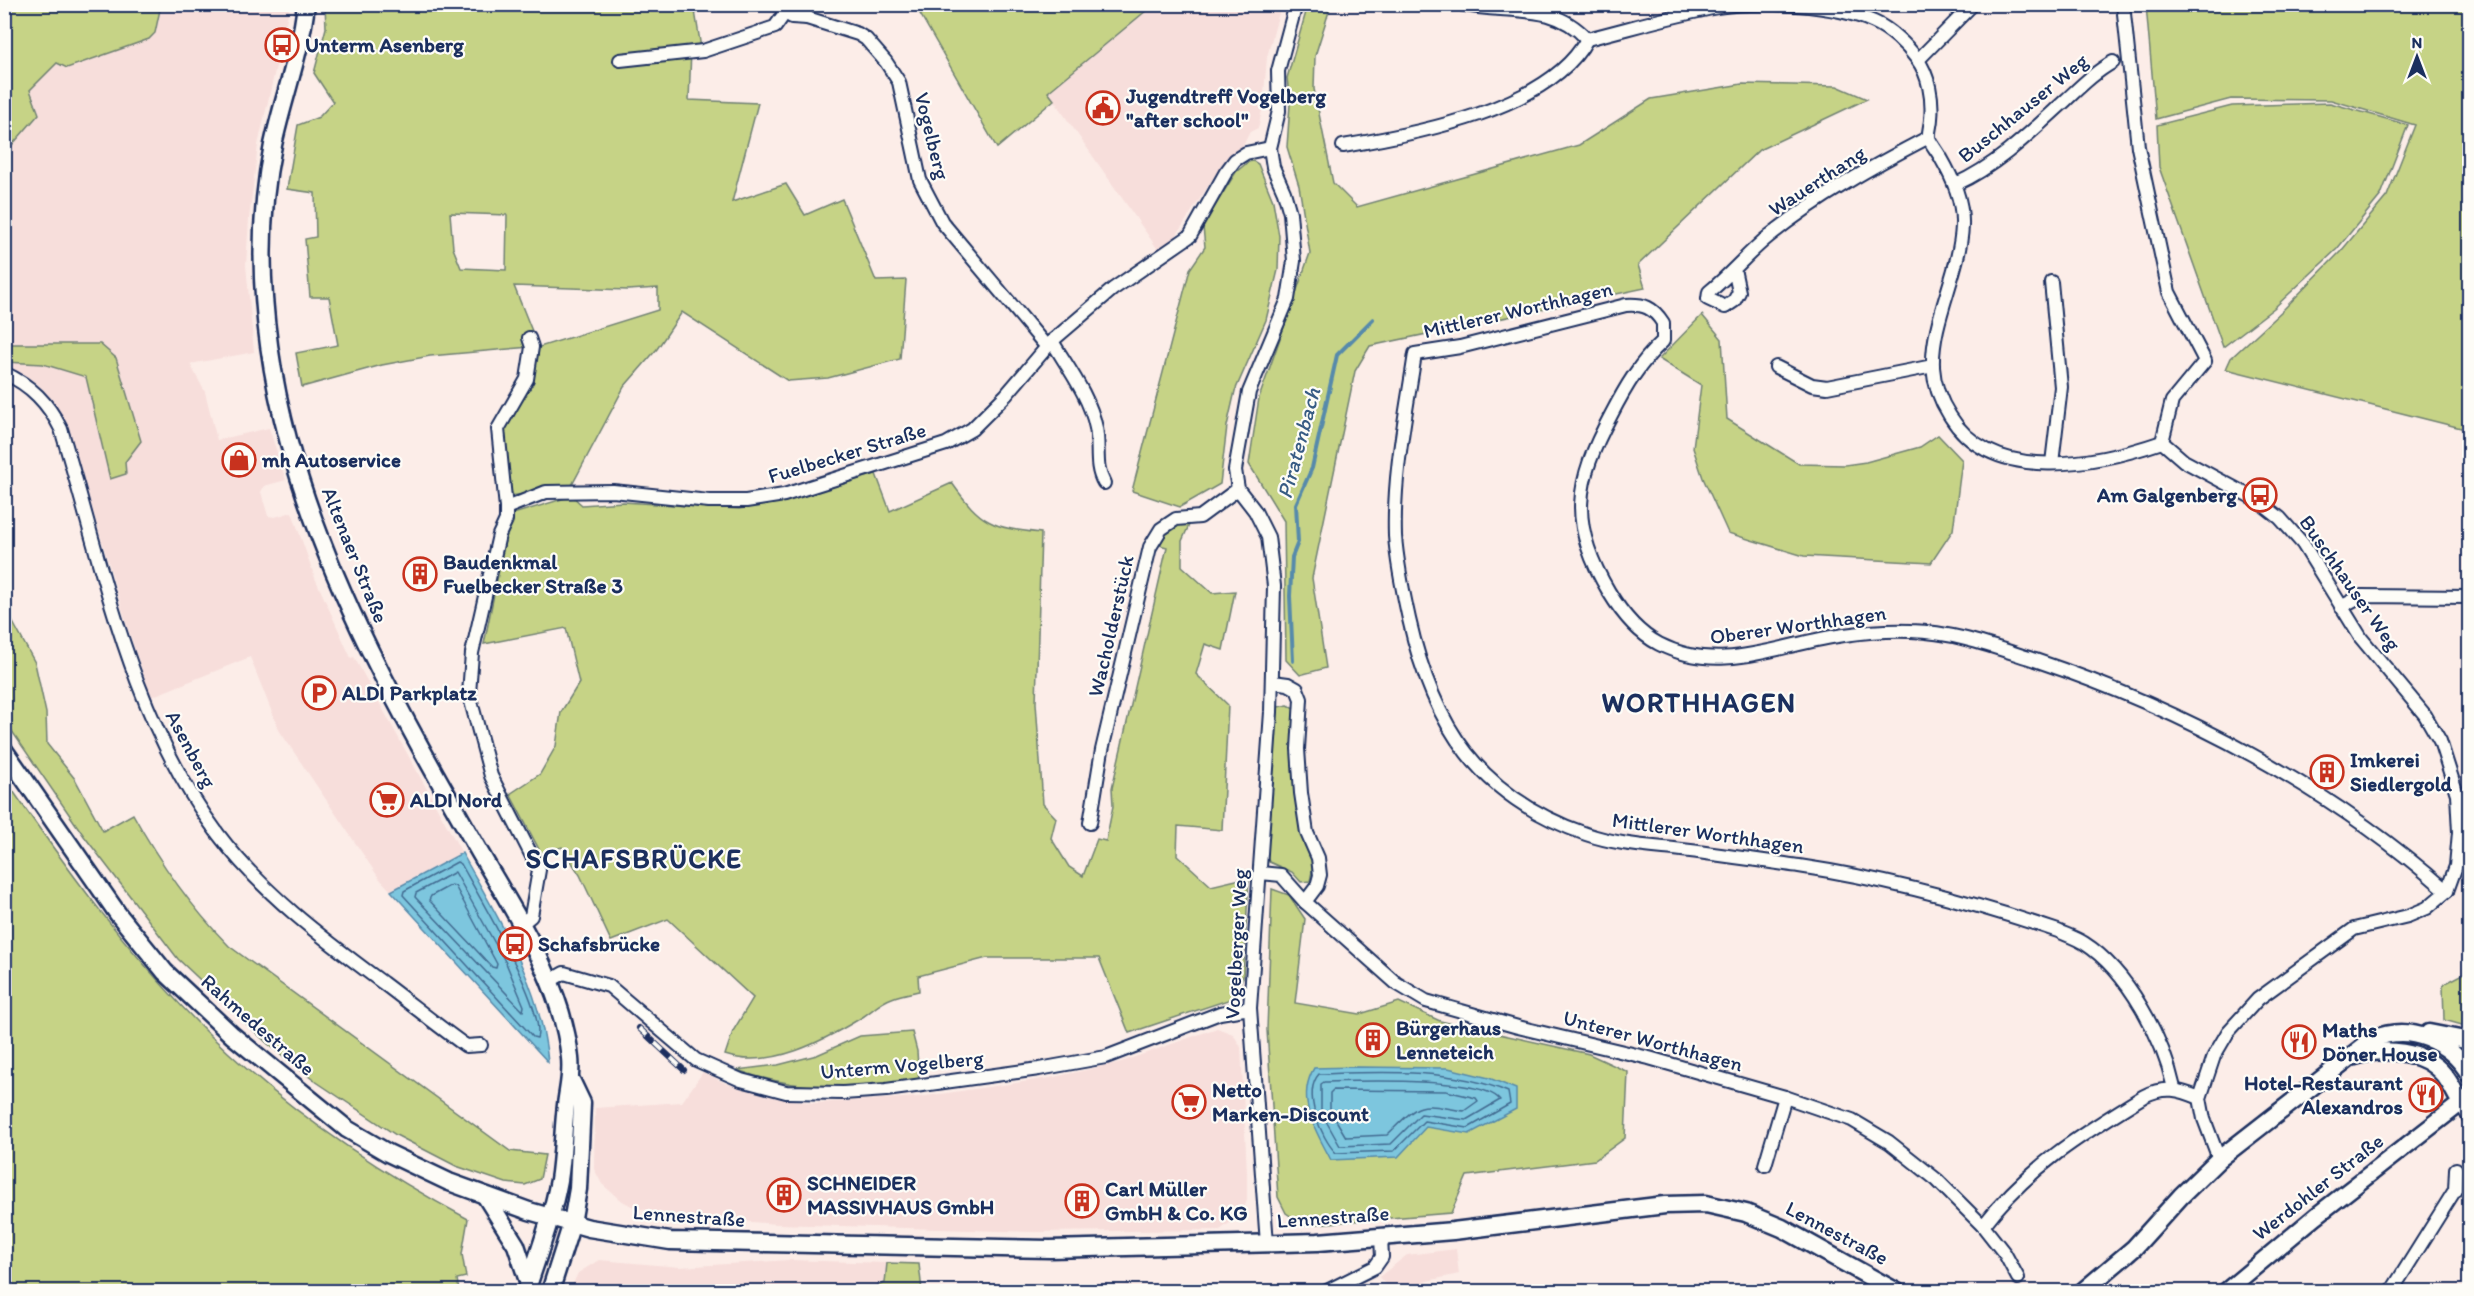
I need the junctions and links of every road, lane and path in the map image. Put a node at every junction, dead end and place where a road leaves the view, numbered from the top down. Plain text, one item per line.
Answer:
1 (306, 4) edge
2 (803, 4) edge
3 (1296, 4) edge
4 (1460, 4) edge
5 (1973, 4) edge
6 (2123, 4) edge
7 (1825, 7) edge
8 (782, 9) edge
9 (807, 18) junction
10 (1587, 39) junction
11 (620, 60) dead end
12 (1918, 60) junction
13 (2113, 62) dead end
14 (1929, 137) junction
15 (1343, 146) dead end
16 (1270, 148) junction
17 (1956, 184) junction
18 (1734, 269) dead end
19 (2051, 282) dead end
20 (529, 338) dead end
21 (1663, 341) joint
22 (1049, 344) junction
23 (1933, 366) junction
24 (1776, 367) dead end
25 (4, 373) edge
26 (2162, 442) junction
27 (2052, 463) junction
28 (1104, 483) dead end
29 (1238, 489) junction
30 (506, 508) junction
31 (2469, 597) edge
32 (2342, 607) junction
33 (1273, 682) junction
34 (4, 750) edge
35 (1090, 823) dead end
36 (1260, 873) junction
37 (2447, 891) junction
38 (1305, 902) junction
39 (520, 925) junction
40 (548, 982) junction
41 (1250, 1008) junction
42 (2396, 1032) junction
43 (2469, 1041) edge
44 (481, 1046) dead end
45 (2346, 1060) junction
46 (2469, 1075) edge
47 (572, 1082) junction
48 (2174, 1088) junction
49 (1785, 1097) junction
50 (2200, 1098) junction
51 (2465, 1101) edge
52 (2469, 1120) edge
53 (2219, 1159) junction
54 (1765, 1165) dead end
55 (2456, 1169) dead end
56 (486, 1197) junction
57 (551, 1218) junction
58 (572, 1224) junction
59 (1983, 1226) junction
60 (1381, 1237) junction
61 (1268, 1244) junction
62 (2018, 1278) dead end
63 (527, 1288) edge
64 (550, 1292) edge
65 (1325, 1292) edge
66 (1897, 1292) edge
67 (2082, 1292) edge
68 (2225, 1292) edge
69 (2391, 1292) edge

1 - 39 main road, Altenaer Straße
2 - 9 street
3 - 16 street
4 - 10 street
5 - 12 street
6 - 26 street
7 - 10 street, Buschhauser Weg
7 - 12 street, Buschhauser Weg
8 - 9 street, Vogelberg
8 - 11 street, Vogelberg
9 - 22 street, Vogelberg
10 - 15 street
12 - 14 street, Buschhauser Weg
13 - 17 street, Buschhauser Weg
14 - 17 street, Buschhauser Weg
14 - 18 street, Wauerthang
16 - 22 street, Fuelbecker Straße
16 - 29 street
17 - 23 street, Buschhauser Weg
19 - 27 street
20 - 30 street
21 - 37 street, Oberer Worthhagen
21 - 48 street, Mittlerer Worthhagen
22 - 28 street
22 - 30 street, Fuelbecker Straße
23 - 24 street
23 - 27 street, Buschhauser Weg
25 - 44 street, Asenberg
26 - 27 street, Buschhauser Weg
26 - 32 street, Buschhauser Weg
29 - 33 street, Vogelberger Weg
29 - 35 street, Wacholderstück
30 - 39 street
31 - 32 street
32 - 37 street, Buschhauser Weg
33 - 36 street, Vogelberger Weg
33 - 38 street
34 - 56 main road, Rahmedestraße
36 - 38 street, Unterer Worthhagen
36 - 41 street, Vogelberger Weg
37 - 50 street
38 - 49 street, Unterer Worthhagen
39 - 40 main road, Altenaer Straße
40 - 41 street, Unterm Vogelberg
40 - 47 main road, Altenaer Straße
41 - 61 street, Vogelberger Weg
42 - 43 main road
42 - 45 main road
42 - 46 main road
45 - 51 main road
45 - 53 main road
47 - 57 main road, Altenaer Straße
47 - 58 main road, Altenaer Straße
48 - 50 street
48 - 59 street
49 - 54 street
49 - 59 street, Unterer Worthhagen
50 - 53 street
51 - 52 street
51 - 68 street, Werdohler Straße
53 - 67 main road
55 - 69 street
56 - 57 main road, Rahmedestraße
56 - 63 main road
57 - 58 main road, Rahmedestraße
57 - 63 main road, Altenaer Straße
58 - 61 main road, Lennestraße
58 - 64 main road, Altenaer Straße
59 - 62 street, Unterer Worthhagen
60 - 61 main road, Lennestraße
60 - 65 street
60 - 66 main road, Lennestraße

